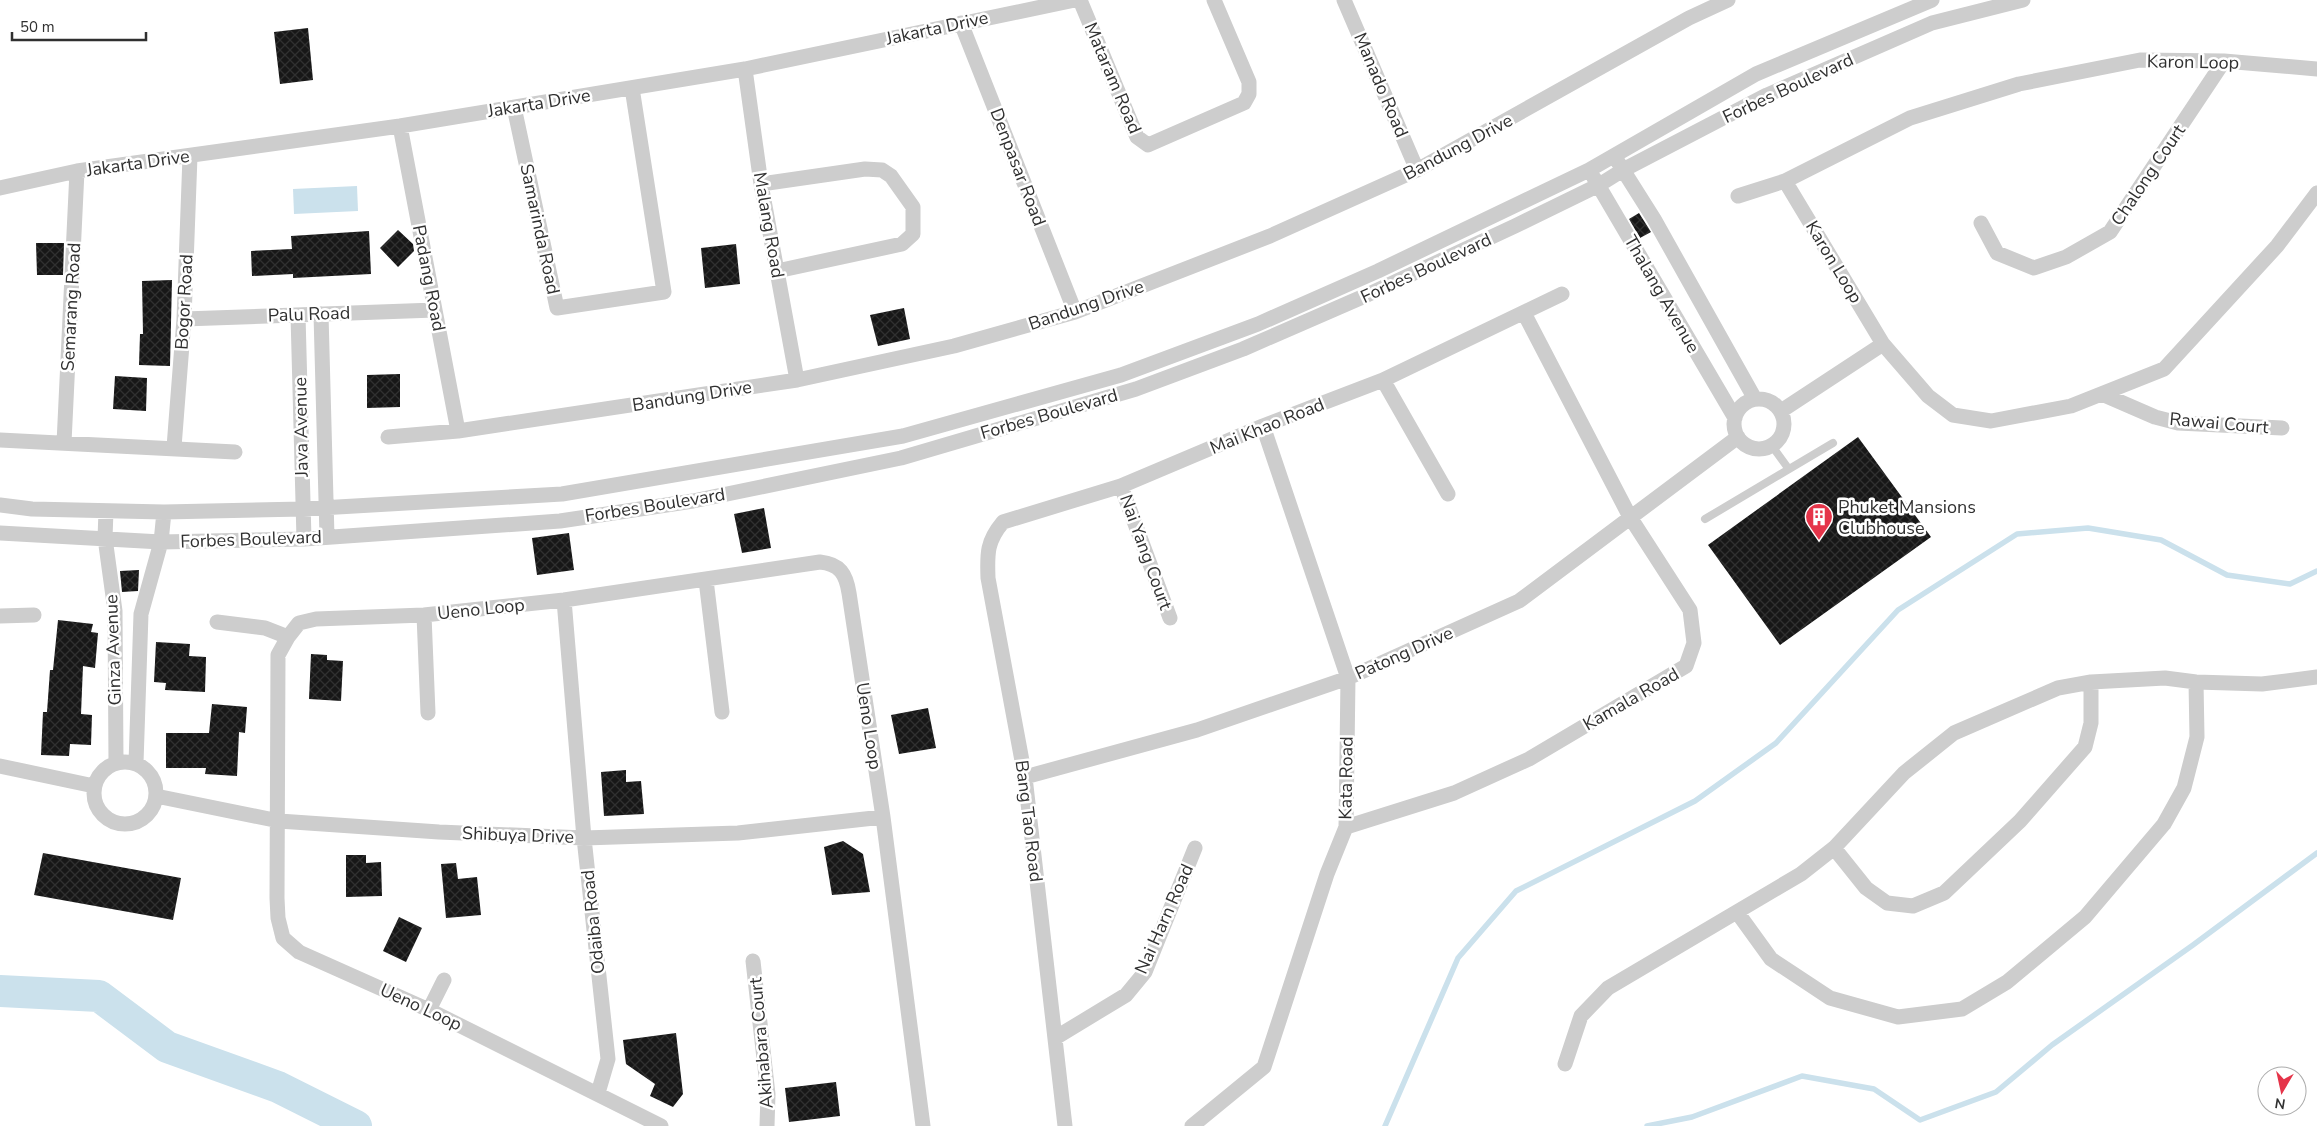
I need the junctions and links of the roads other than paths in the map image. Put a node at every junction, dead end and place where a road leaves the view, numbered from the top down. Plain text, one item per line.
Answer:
1 (1075, 0) edge
2 (1080, 0) edge
3 (1214, 0) edge
4 (1344, 0) edge
5 (1728, 0) edge
6 (1932, 0) edge
7 (2023, 0) edge
8 (961, 23) junction
9 (2224, 61) junction
10 (745, 69) junction
11 (2317, 69) edge
12 (632, 88) junction
13 (514, 107) junction
14 (400, 126) junction
15 (190, 156) junction
16 (1613, 156) junction
17 (1417, 170) junction
18 (1589, 170) junction
19 (1623, 170) junction
20 (77, 171) junction
21 (1785, 181) junction
22 (761, 184) junction
23 (1599, 185) junction
24 (0, 188) edge
25 (2317, 193) edge
26 (1738, 196) dead end
27 (1981, 223) dead end
28 (777, 271) junction
29 (1562, 294) dead end
30 (435, 310) junction
31 (1075, 312) junction
32 (1524, 313) junction
33 (321, 314) junction
34 (298, 315) junction
35 (184, 319) junction
36 (1883, 344) junction
37 (797, 380) junction
38 (1383, 380) junction
39 (2102, 394) junction
40 (1755, 399) junction
41 (1781, 410) junction
42 (1735, 418) junction
43 (1263, 426) junction
44 (2282, 428) dead end
45 (458, 431) junction
46 (388, 437) dead end
47 (1738, 437) junction
48 (0, 440) edge
49 (1833, 443) dead end
50 (64, 444) junction
51 (1772, 446) junction
52 (174, 447) junction
53 (235, 452) dead end
54 (1788, 468) junction
55 (1122, 486) junction
56 (1448, 494) dead end
57 (0, 505) edge
58 (326, 508) junction
59 (303, 509) junction
60 (106, 511) junction
61 (164, 512) junction
62 (1630, 517) junction
63 (1705, 519) dead end
64 (1003, 522) joint
65 (0, 534) edge
66 (327, 537) junction
67 (105, 538) junction
68 (304, 539) junction
69 (161, 542) junction
70 (706, 580) junction
71 (564, 600) junction
72 (115, 611) junction
73 (141, 614) junction
74 (34, 615) dead end
75 (424, 615) junction
76 (0, 616) edge
77 (1170, 618) dead end
78 (217, 622) dead end
79 (288, 637) junction
80 (2317, 677) edge
81 (1348, 678) junction
82 (2091, 682) junction
83 (2196, 682) junction
84 (722, 712) dead end
85 (428, 714) dead end
86 (116, 763) junction
87 (136, 763) junction
88 (0, 766) edge
89 (1025, 777) junction
90 (94, 786) junction
91 (156, 796) junction
92 (883, 816) junction
93 (279, 821) junction
94 (1346, 827) junction
95 (584, 838) junction
96 (1195, 848) dead end
97 (1834, 848) junction
98 (1737, 912) junction
99 (753, 961) dead end
100 (444, 980) dead end
101 (429, 1010) junction
102 (1055, 1038) junction
103 (1565, 1064) dead end
104 (598, 1093) junction
105 (661, 1126) edge
106 (767, 1126) edge
107 (924, 1126) edge
108 (1065, 1126) edge
109 (1192, 1126) edge

1 - 8 street, Jakarta Drive
2 - 3 street, Mataram Road
4 - 17 street, Manado Road
5 - 17 street, Bandung Drive
6 - 16 street, Forbes Boulevard
7 - 19 street, Forbes Boulevard
8 - 10 street, Jakarta Drive
8 - 31 street, Denpasar Road
9 - 11 street, Karon Loop
9 - 21 street, Karon Loop
9 - 27 street, Chalong Court
10 - 12 street, Jakarta Drive
10 - 22 street, Malang Road
12 - 13 street, Jakarta Drive
12 - 13 street, Samarinda Road
13 - 14 street, Jakarta Drive
14 - 15 street, Jakarta Drive
14 - 30 street, Padang Road
15 - 20 street, Jakarta Drive
15 - 35 street, Bogor Road
16 - 18 street, Forbes Boulevard
16 - 19 street, Thalang Avenue
17 - 31 street, Bandung Drive
18 - 23 street, Thalang Avenue
18 - 58 street, Forbes Boulevard
19 - 23 street, Forbes Boulevard
19 - 40 street, Thalang Avenue
20 - 24 street, Jakarta Drive
20 - 50 street, Semarang Road
21 - 26 street
21 - 36 street, Karon Loop
22 - 28 street, Malang Road
22 - 28 street
23 - 42 street, Thalang Avenue
23 - 66 street, Forbes Boulevard
25 - 39 street, Karon Loop
28 - 37 street, Malang Road
29 - 32 street, Mai Khao Road
30 - 33 street, Palu Road
30 - 45 street, Padang Road
31 - 37 street, Bandung Drive
32 - 38 street, Mai Khao Road
32 - 62 street, Kamala Road
33 - 34 street, Palu Road
33 - 58 street, Java Avenue
34 - 35 street, Palu Road
34 - 59 street, Java Avenue
35 - 52 street, Bogor Road
36 - 39 street, Karon Loop
36 - 41 street
37 - 45 street, Bandung Drive
38 - 43 street, Mai Khao Road
38 - 56 street
39 - 44 street, Rawai Court
40 - 41 street
40 - 42 street
41 - 51 street
42 - 47 street
43 - 55 street, Mai Khao Road
43 - 81 street, Kata Road
45 - 46 street, Bandung Drive
47 - 51 street
47 - 62 street, Patong Drive
48 - 50 street
49 - 54 lane
50 - 52 street
51 - 54 lane
52 - 53 street
54 - 63 lane
55 - 64 street, Mai Khao Road
55 - 77 street, Nai Yang Court
57 - 60 street, Forbes Boulevard
58 - 59 street, Forbes Boulevard
58 - 66 street, Java Avenue
59 - 61 street, Forbes Boulevard
59 - 68 street, Java Avenue
60 - 61 street, Forbes Boulevard
60 - 67 street, Ginza Avenue
61 - 69 street, Ginza Avenue
62 - 81 street, Patong Drive
62 - 94 street, Kamala Road
64 - 89 street, Bang Tao Road
65 - 67 street, Forbes Boulevard
66 - 68 street, Forbes Boulevard
67 - 69 street, Forbes Boulevard
67 - 72 street, Ginza Avenue
68 - 69 street, Forbes Boulevard
69 - 73 street, Ginza Avenue
70 - 71 street, Ueno Loop
70 - 84 street
70 - 92 street, Ueno Loop
71 - 75 street, Ueno Loop
71 - 95 street, Odaiba Road
72 - 73 street
72 - 86 street, Ginza Avenue
73 - 87 street, Ginza Avenue
74 - 76 street
75 - 79 street, Ueno Loop
75 - 85 street
78 - 79 street
79 - 93 street, Ueno Loop
80 - 83 street
81 - 89 street, Patong Drive
81 - 94 street, Kata Road
82 - 83 street
82 - 97 street
82 - 97 street
83 - 98 street
86 - 87 street
86 - 90 street
87 - 91 street
88 - 90 street
89 - 102 street, Bang Tao Road
90 - 91 street
91 - 93 street, Shibuya Drive
92 - 95 street, Shibuya Drive
92 - 107 street, Ueno Loop
93 - 95 street, Shibuya Drive
93 - 101 street, Ueno Loop
94 - 109 street, Kata Road
95 - 104 street, Odaiba Road
96 - 102 street, Nai Harn Road
97 - 98 street
98 - 103 street
99 - 106 street, Akihabara Court
100 - 101 street
101 - 104 street, Ueno Loop
102 - 108 street, Bang Tao Road
104 - 105 street, Ueno Loop

